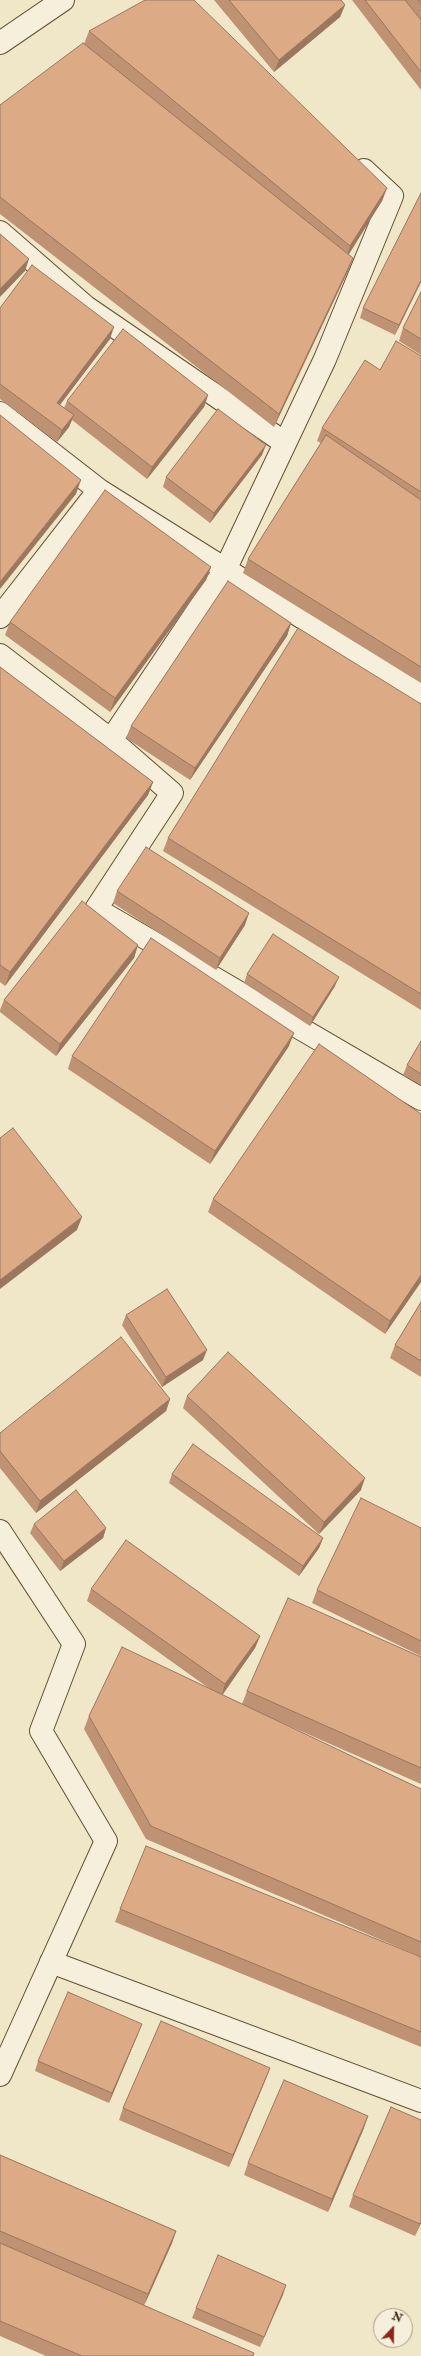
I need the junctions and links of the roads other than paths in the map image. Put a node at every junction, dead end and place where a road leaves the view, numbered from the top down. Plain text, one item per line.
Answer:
1 (63, 0) edge
2 (0, 43) edge
3 (352, 158) edge
4 (0, 232) edge
5 (0, 413) edge
6 (285, 443) junction
7 (99, 490) junction
8 (225, 570) junction
9 (0, 617) edge
10 (0, 656) edge
11 (421, 692) edge
12 (111, 740) junction
13 (421, 1099) edge
14 (0, 1531) edge
15 (51, 1962) junction
16 (0, 2075) edge
17 (421, 2101) edge

1 - 2 street
3 - 6 street
4 - 6 street
5 - 7 street
6 - 8 street
7 - 8 street
7 - 9 street
8 - 11 street
8 - 12 street
10 - 12 street
12 - 13 street
14 - 15 street
15 - 16 street
15 - 17 street

